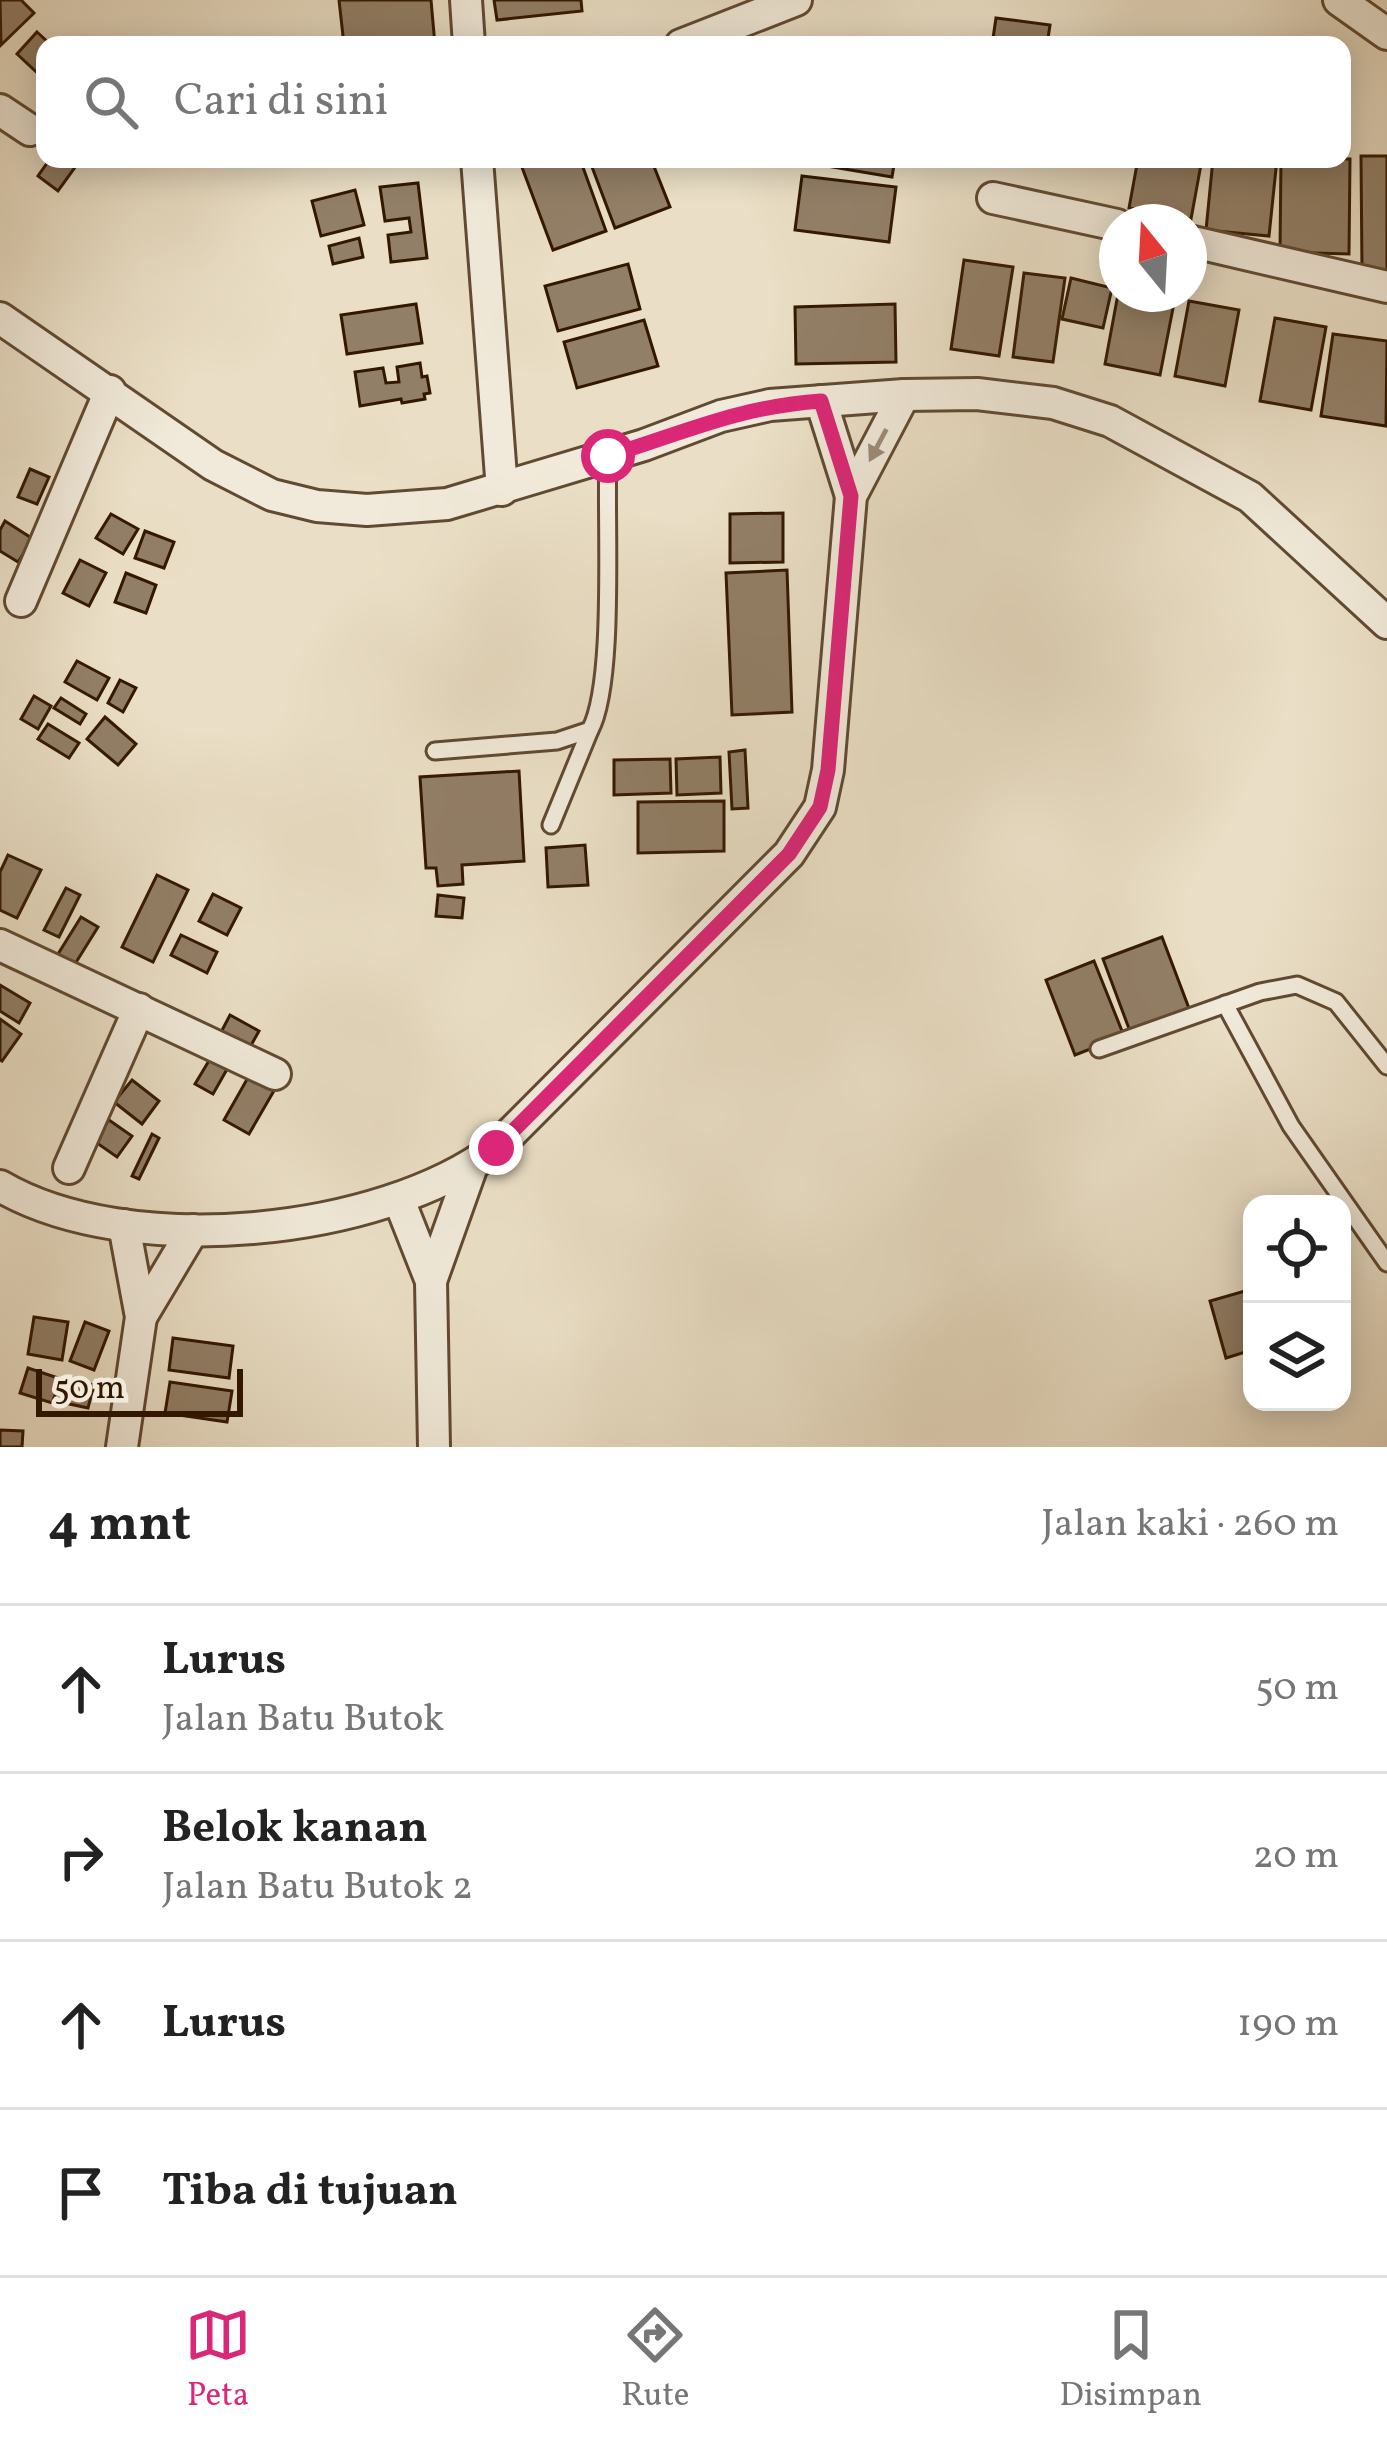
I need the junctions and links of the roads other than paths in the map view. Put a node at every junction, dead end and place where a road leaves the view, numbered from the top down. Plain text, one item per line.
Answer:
1 (466, 0) edge
2 (796, 0) edge
3 (1339, 0) edge
4 (1387, 34) edge
5 (468, 36) edge
6 (704, 36) edge
7 (0, 110) edge
8 (30, 130) dead end
9 (478, 168) edge
10 (993, 197) dead end
11 (1099, 221) edge
12 (1207, 245) edge
13 (1387, 287) edge
14 (0, 318) edge
15 (110, 391) junction
16 (904, 395) junction
17 (821, 401) junction
18 (608, 456) junction
19 (502, 490) junction
20 (851, 496) junction
21 (21, 602) dead end
22 (1387, 623) edge
23 (590, 730) junction
24 (434, 752) dead end
25 (551, 825) dead end
26 (0, 945) edge
27 (1226, 1004) junction
28 (139, 1009) junction
29 (1099, 1049) dead end
30 (1387, 1066) edge
31 (275, 1074) dead end
32 (472, 1166) junction
33 (70, 1168) dead end
34 (0, 1186) edge
35 (399, 1200) junction
36 (124, 1225) junction
37 (193, 1230) junction
38 (1387, 1263) edge
39 (431, 1281) junction
40 (141, 1317) junction
41 (122, 1447) edge
42 (434, 1447) edge

1 - 5 street
2 - 6 street
3 - 4 street
7 - 8 street
9 - 19 street
10 - 11 street
12 - 13 street
14 - 15 street
15 - 19 street
15 - 21 street
16 - 17 street
16 -> 20 street
16 - 22 street
17 - 18 street
17 - 20 street
18 - 19 street
18 - 23 lane
20 - 32 street
23 - 24 lane
23 - 25 lane
26 - 28 street
27 - 29 lane
27 - 30 lane
27 - 38 lane
28 - 31 street
28 - 33 street
32 - 35 street
32 - 39 street
34 - 36 street
35 - 37 street
35 - 39 street
36 - 37 street
36 - 40 street
37 - 40 street
39 - 42 street
40 - 41 street

